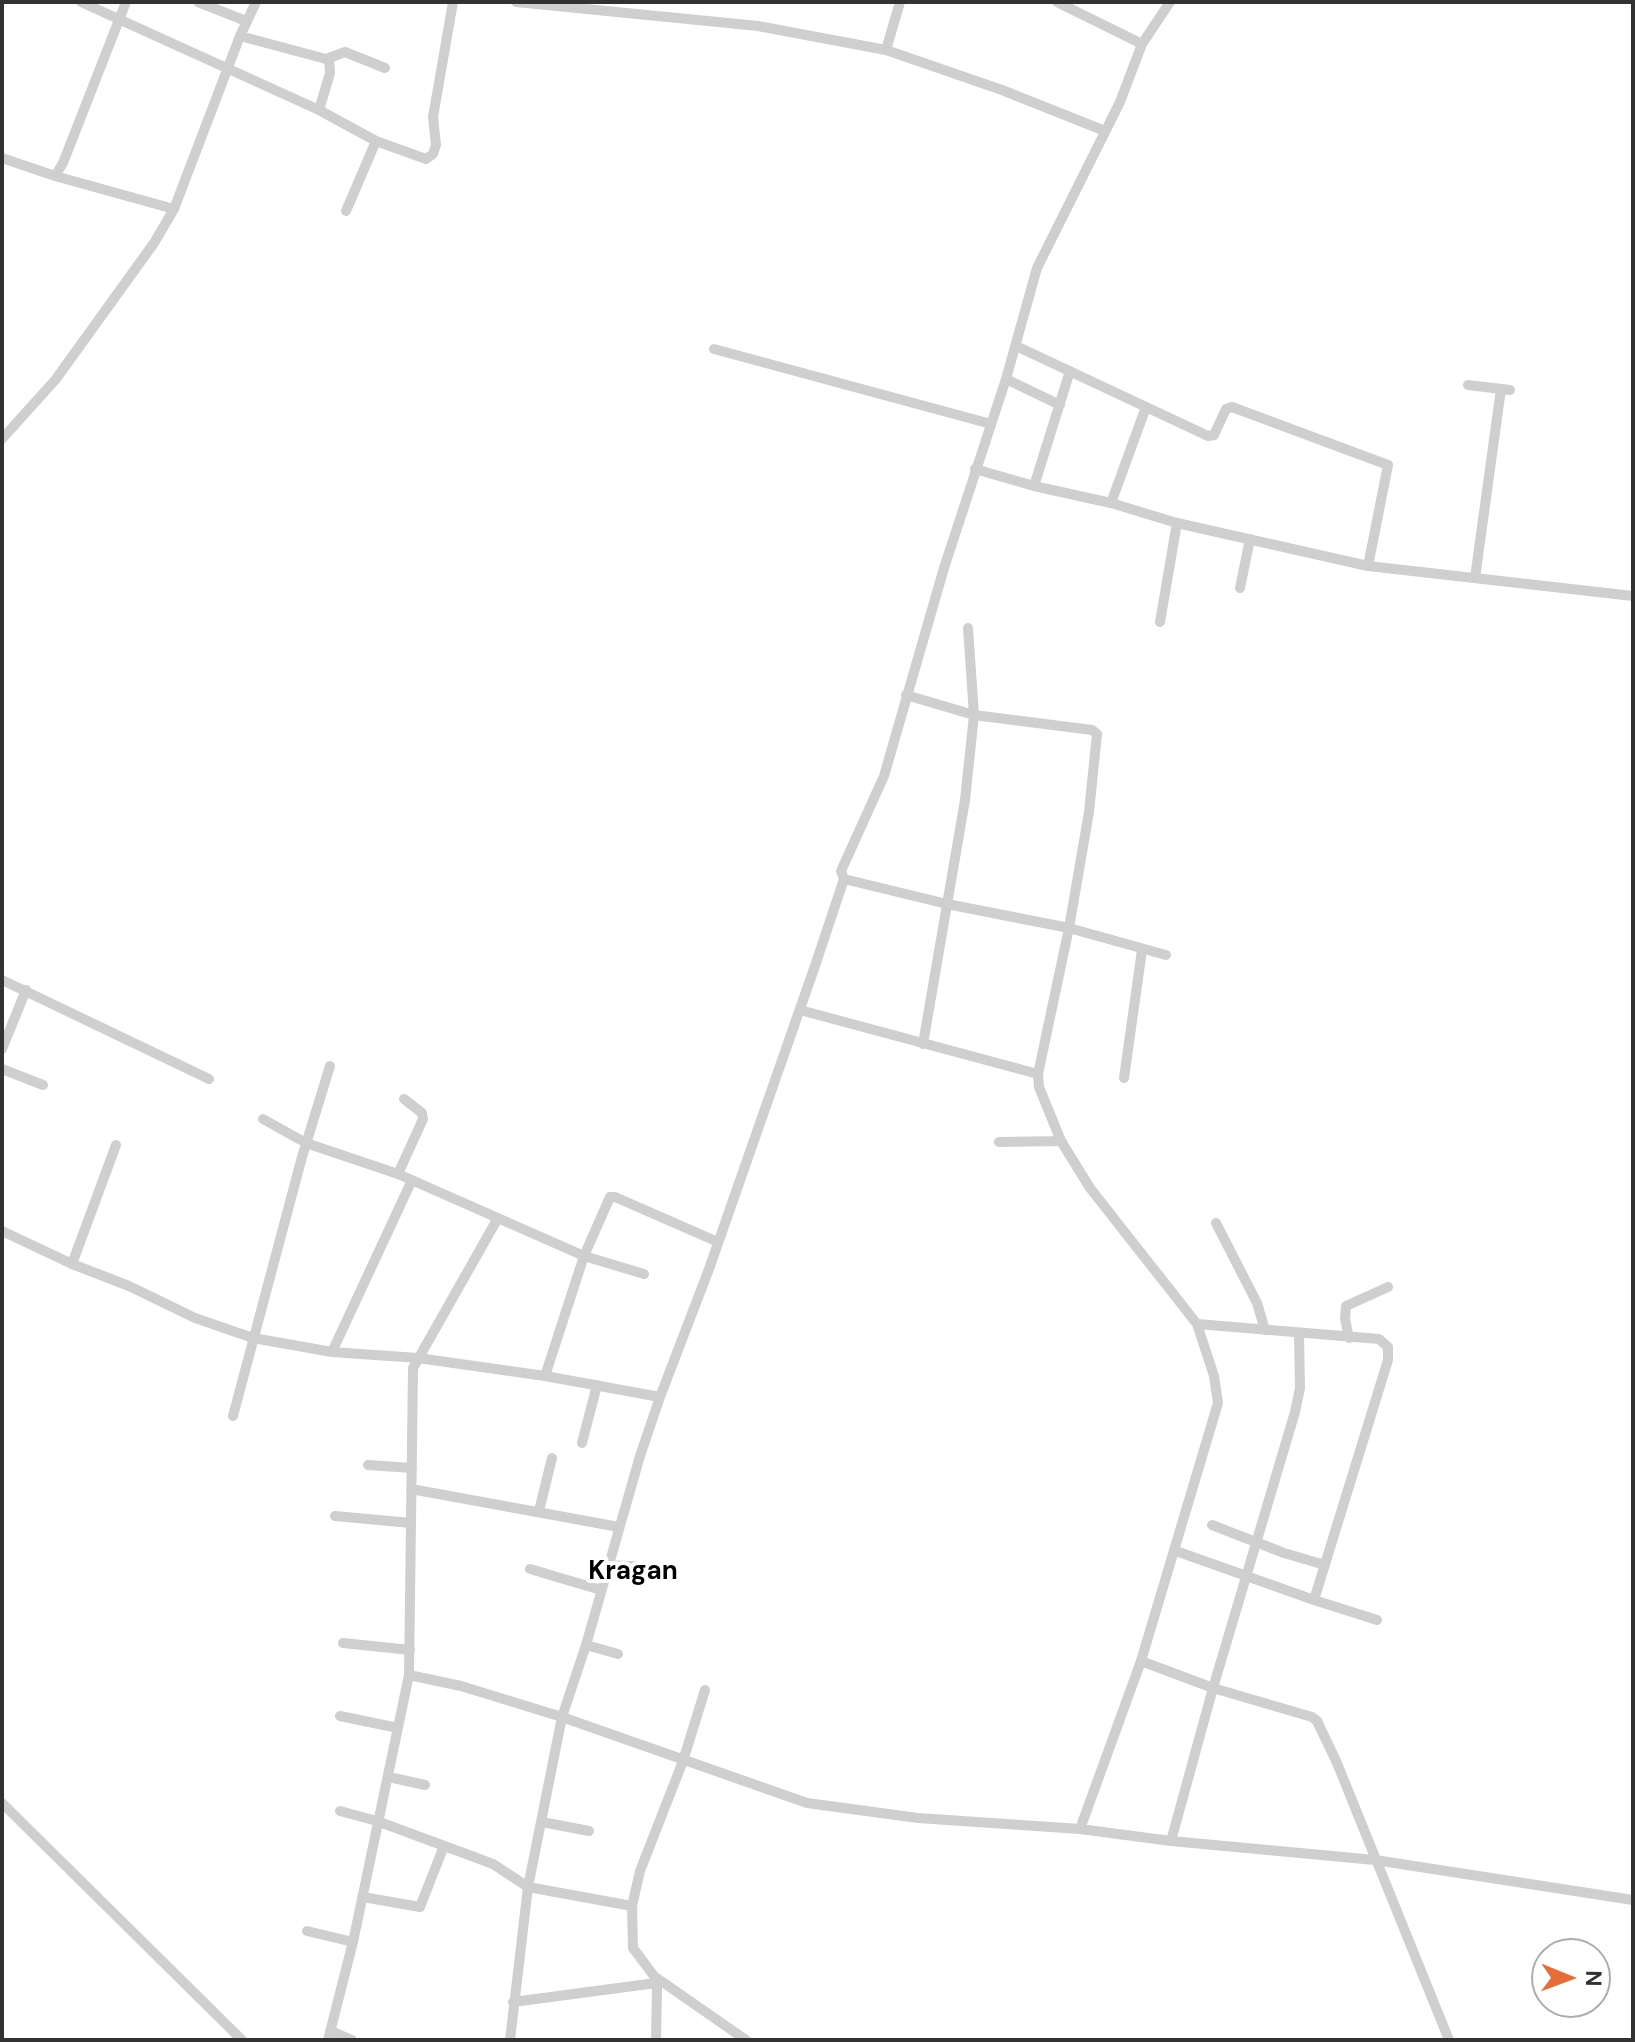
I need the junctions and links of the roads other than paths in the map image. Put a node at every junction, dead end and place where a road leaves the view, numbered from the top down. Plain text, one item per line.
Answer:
1 (81, 2) edge
2 (126, 2) edge
3 (198, 2) edge
4 (256, 2) edge
5 (453, 2) edge
6 (516, 2) edge
7 (900, 2) edge
8 (1057, 2) edge
9 (1170, 2) edge
10 (118, 20) junction
11 (246, 21) junction
12 (240, 36) junction
13 (1142, 44) junction
14 (886, 50) junction
15 (329, 58) junction
16 (385, 68) dead end
17 (227, 69) junction
18 (319, 110) junction
19 (1105, 131) junction
20 (376, 141) junction
21 (2, 158) edge
22 (55, 176) junction
23 (174, 209) junction
24 (346, 211) dead end
25 (1016, 346) junction
26 (714, 349) dead end
27 (1070, 371) junction
28 (1006, 379) junction
29 (1468, 385) dead end
30 (1060, 405) junction
31 (1146, 407) junction
32 (991, 424) junction
33 (2, 439) edge
34 (975, 469) junction
35 (1034, 486) junction
36 (1111, 503) junction
37 (1177, 523) junction
38 (1250, 539) junction
39 (1368, 566) junction
40 (1475, 578) junction
41 (1240, 588) dead end
42 (1633, 596) edge
43 (1160, 622) dead end
44 (968, 628) dead end
45 (906, 695) junction
46 (974, 715) junction
47 (844, 879) junction
48 (947, 904) junction
49 (1069, 928) junction
50 (1142, 950) junction
51 (1166, 955) dead end
52 (2, 980) edge
53 (26, 990) junction
54 (800, 1010) junction
55 (923, 1044) junction
56 (2, 1049) edge
57 (330, 1066) dead end
58 (2, 1069) edge
59 (1038, 1074) junction
60 (1124, 1078) dead end
61 (209, 1079) dead end
62 (43, 1085) dead end
63 (404, 1099) dead end
64 (263, 1119) dead end
65 (1061, 1141) junction
66 (999, 1142) dead end
67 (306, 1143) junction
68 (116, 1145) dead end
69 (398, 1174) junction
70 (412, 1180) junction
71 (498, 1218) junction
72 (1216, 1223) dead end
73 (2, 1231) edge
74 (718, 1242) junction
75 (584, 1256) junction
76 (72, 1264) junction
77 (644, 1274) dead end
78 (1388, 1287) dead end
79 (1197, 1324) junction
80 (1265, 1330) junction
81 (1299, 1334) junction
82 (253, 1338) junction
83 (1349, 1338) junction
84 (332, 1352) junction
85 (418, 1358) junction
86 (545, 1376) junction
87 (597, 1385) junction
88 (660, 1397) junction
89 (233, 1416) dead end
90 (582, 1443) dead end
91 (552, 1458) dead end
92 (368, 1465) dead end
93 (412, 1468) junction
94 (411, 1489) junction
95 (539, 1511) junction
96 (335, 1516) dead end
97 (411, 1523) junction
98 (1212, 1525) dead end
99 (619, 1527) junction
100 (1256, 1544) junction
101 (1176, 1551) junction
102 (609, 1565) junction
103 (1325, 1565) junction
104 (670, 1568) dead end
105 (530, 1569) dead end
106 (1248, 1575) junction
107 (601, 1590) junction
108 (1314, 1600) junction
109 (1377, 1620) dead end
110 (343, 1643) dead end
111 (586, 1645) junction
112 (410, 1650) junction
113 (618, 1654) dead end
114 (1141, 1661) junction
115 (409, 1675) junction
116 (1213, 1688) junction
117 (705, 1690) dead end
118 (340, 1716) dead end
119 (562, 1717) junction
120 (398, 1728) junction
121 (683, 1761) junction
122 (389, 1777) junction
123 (425, 1785) dead end
124 (2, 1803) edge
125 (340, 1811) dead end
126 (377, 1821) junction
127 (542, 1822) junction
128 (1080, 1829) junction
129 (589, 1831) dead end
130 (1171, 1841) junction
131 (444, 1846) junction
132 (1375, 1860) junction
133 (528, 1887) junction
134 (363, 1897) junction
135 (1633, 1900) edge
136 (632, 1906) junction
137 (307, 1931) dead end
138 (353, 1942) junction
139 (655, 1980) junction
140 (513, 2002) junction
141 (329, 2035) edge
142 (242, 2040) edge
143 (352, 2040) edge
144 (510, 2040) edge
145 (656, 2040) edge
146 (746, 2040) edge
147 (1449, 2040) edge

1 - 10 street
2 - 10 street
3 - 11 street
4 - 11 street
5 - 20 street
6 - 14 street
7 - 14 street
8 - 13 street
9 - 13 street
10 - 17 street
10 - 22 street
11 - 12 street
12 - 15 street
12 - 17 street
13 - 19 street
14 - 19 street
15 - 16 street
15 - 18 street
17 - 18 street
17 - 23 street
18 - 20 street
19 - 25 street
20 - 24 street
21 - 22 street
22 - 23 street
23 - 33 street
25 - 27 street
25 - 28 street
26 - 32 street
27 - 30 street
27 - 31 street
28 - 30 street
28 - 32 street
29 - 40 street
30 - 35 street
31 - 36 street
31 - 39 street
32 - 34 street
34 - 35 street
34 - 45 street
35 - 36 street
36 - 37 street
37 - 38 street
37 - 43 street
38 - 39 street
38 - 41 street
39 - 40 street
40 - 42 street
44 - 46 street
45 - 46 street
45 - 47 street
46 - 48 street
46 - 49 street
47 - 48 street
47 - 54 street
48 - 49 street
48 - 55 street
49 - 50 street
49 - 59 street
50 - 51 street
50 - 60 street
52 - 53 street
53 - 56 street
53 - 61 street
54 - 55 street
54 - 74 street
55 - 59 street
57 - 67 street
58 - 62 street
59 - 65 street
63 - 69 street
64 - 67 street
65 - 66 street
65 - 79 street
67 - 69 street
67 - 82 street
68 - 76 street
69 - 70 street
70 - 71 street
70 - 84 street
71 - 75 street
71 - 85 street
72 - 80 street
73 - 76 street
74 - 75 street
74 - 88 street
75 - 77 street
75 - 86 street
76 - 82 street
78 - 83 street
79 - 80 street
79 - 101 street
80 - 81 street
81 - 83 street
81 - 100 street
82 - 84 street
82 - 89 street
83 - 103 street
84 - 85 street
85 - 86 street
85 - 93 street
86 - 87 street
87 - 88 street
87 - 90 street
88 - 99 street
91 - 95 street
92 - 93 street
93 - 94 street
94 - 95 street
94 - 97 street
95 - 99 street
96 - 97 street
97 - 112 street
98 - 100 street
99 - 102 street
100 - 103 street
100 - 106 street
101 - 106 street
101 - 114 street
102 - 104 street
102 - 107 street
103 - 108 street
105 - 107 street
106 - 108 street
106 - 116 street
107 - 111 street
108 - 109 street
110 - 112 street
111 - 113 street
111 - 119 street
112 - 115 street
114 - 116 street
114 - 128 street
115 - 119 street
115 - 120 street
116 - 130 street
116 - 132 street
117 - 121 street
118 - 120 street
119 - 121 street
119 - 127 street
120 - 122 street
121 - 128 street
121 - 136 street
122 - 123 street
122 - 126 street
124 - 142 street
125 - 126 street
126 - 131 street
126 - 134 street
127 - 129 street
127 - 133 street
128 - 130 street
130 - 132 street
131 - 133 street
131 - 134 street
132 - 135 street
132 - 147 street
133 - 136 street
133 - 140 street
134 - 138 street
136 - 139 street
137 - 138 street
138 - 141 street
139 - 140 street
139 - 145 street
139 - 146 street
140 - 144 street
141 - 143 street

